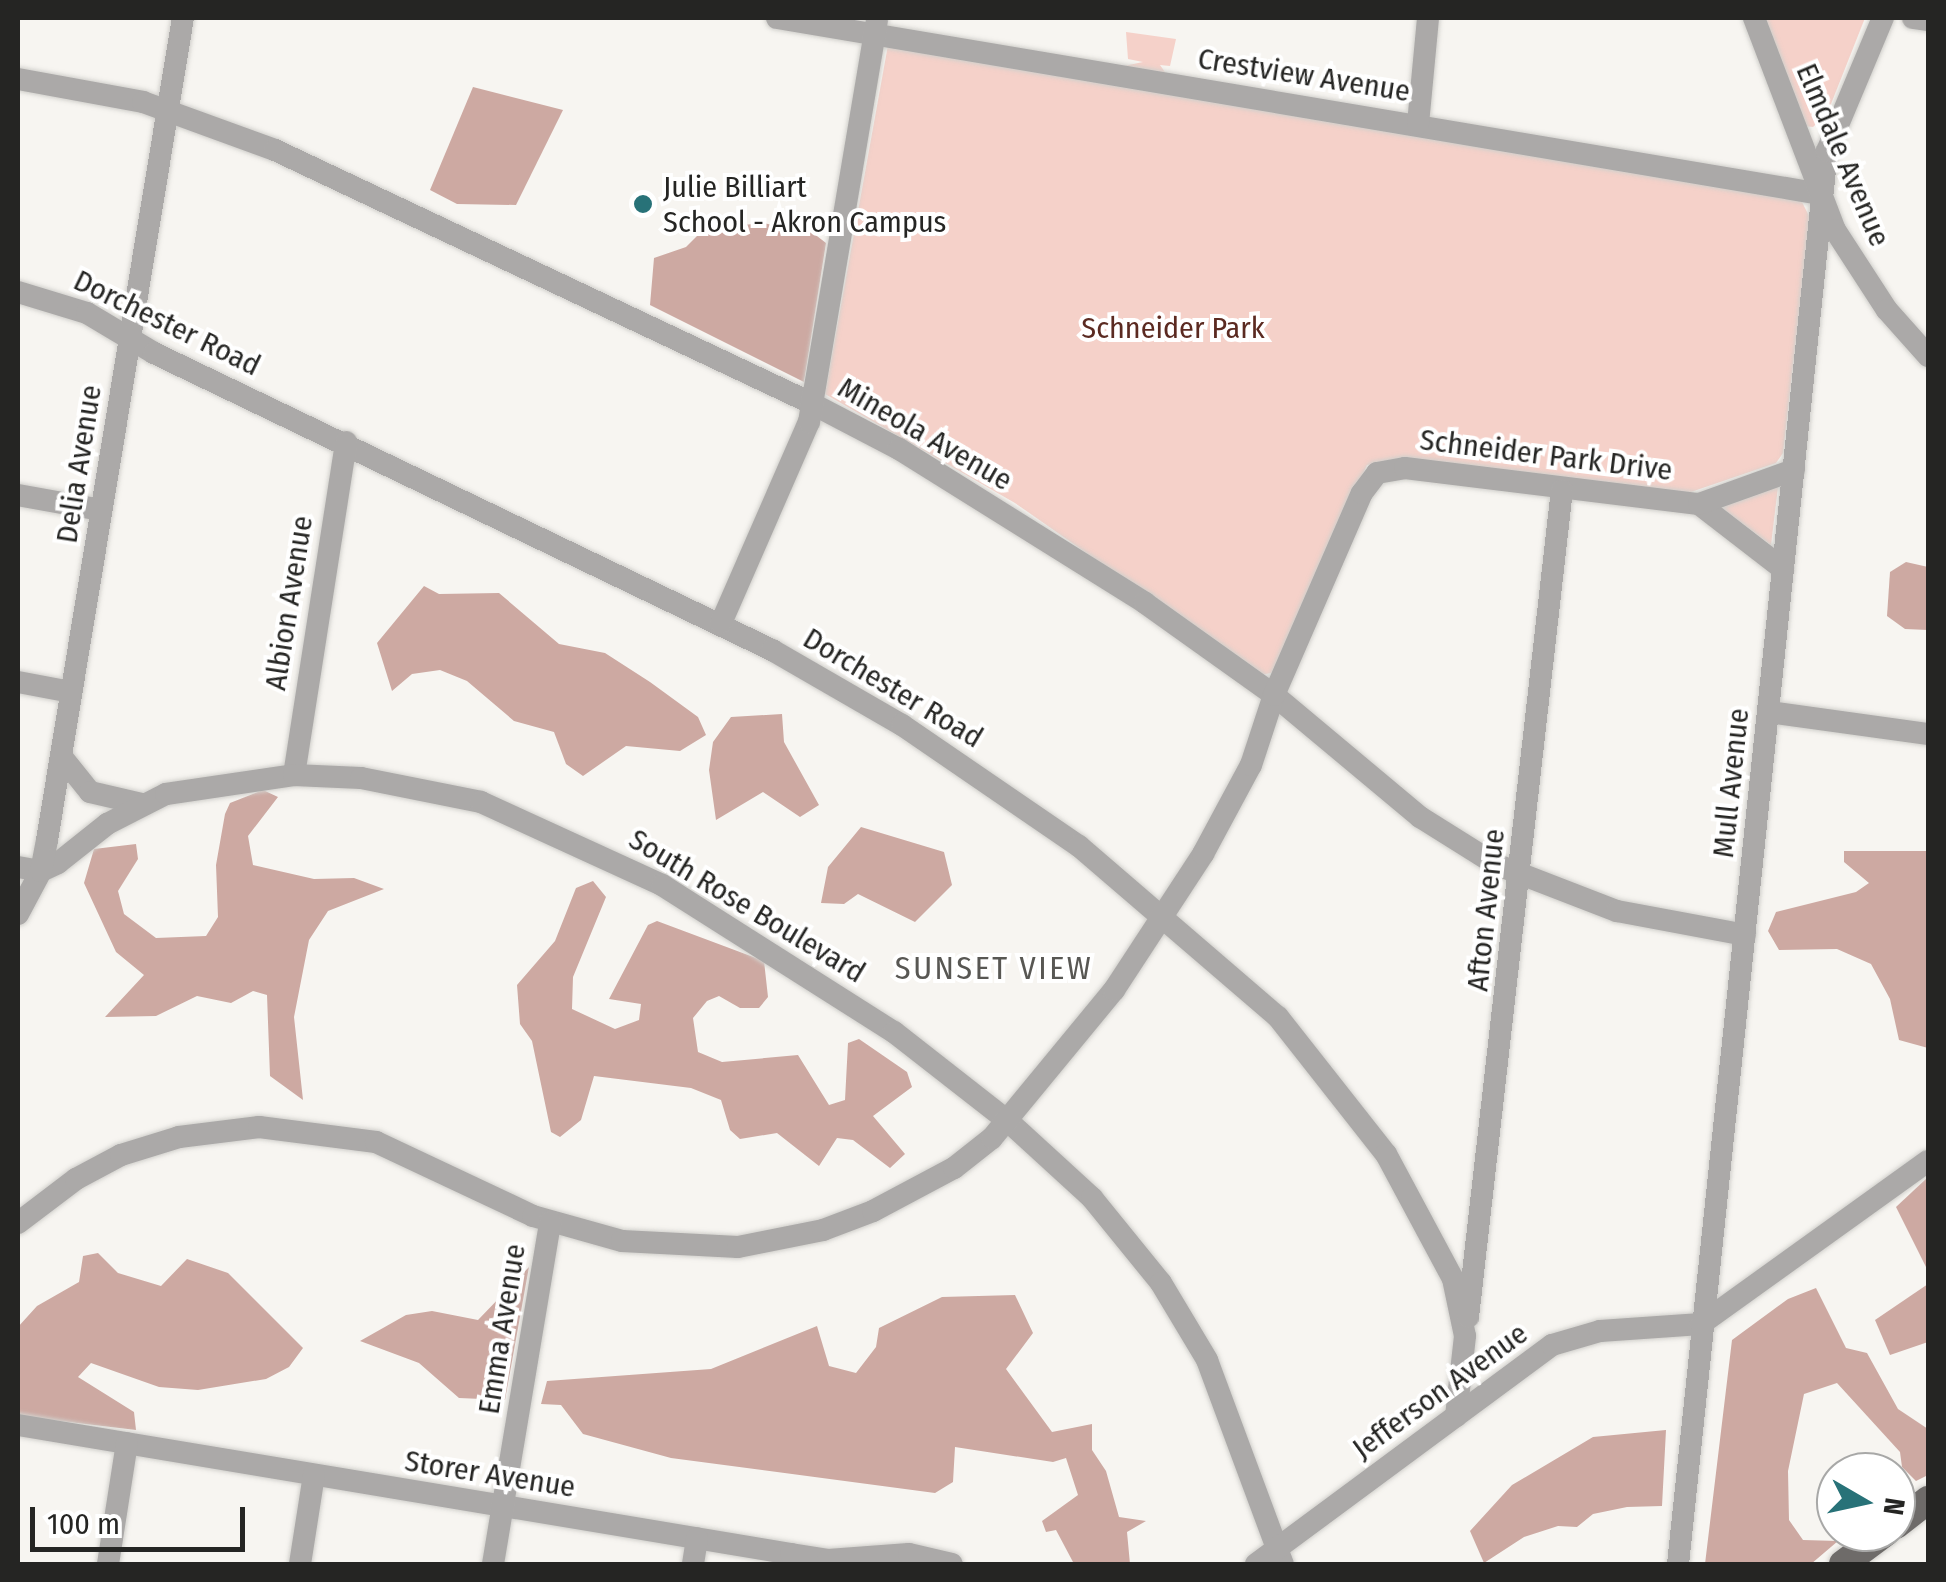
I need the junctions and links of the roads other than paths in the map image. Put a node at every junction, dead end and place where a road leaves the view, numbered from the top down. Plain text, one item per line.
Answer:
1 (183, 18) edge
2 (777, 18) edge
3 (1428, 18) edge
4 (1754, 18) edge
5 (1883, 18) edge
6 (1913, 18) edge
7 (1928, 20) edge
8 (876, 25) edge
9 (18, 79) edge
10 (168, 109) junction
11 (1418, 124) junction
12 (1821, 194) junction
13 (18, 292) edge
14 (130, 339) junction
15 (1928, 356) edge
16 (812, 403) junction
17 (346, 442) junction
18 (1794, 470) junction
19 (1562, 490) junction
20 (18, 494) edge
21 (1699, 504) junction
22 (102, 510) junction
23 (1783, 568) junction
24 (721, 624) junction
25 (18, 682) edge
26 (72, 692) junction
27 (1274, 695) junction
28 (1769, 712) junction
29 (1928, 734) edge
30 (61, 756) junction
31 (294, 775) junction
32 (142, 804) junction
33 (29, 869) edge
34 (1521, 876) junction
35 (18, 914) edge
36 (1164, 915) junction
37 (1746, 935) junction
38 (1008, 1121) junction
39 (1928, 1161) edge
40 (18, 1222) edge
41 (550, 1222) junction
42 (1702, 1324) junction
43 (1465, 1336) junction
44 (1456, 1416) junction
45 (18, 1426) edge
46 (127, 1444) junction
47 (314, 1475) junction
48 (503, 1506) junction
49 (697, 1538) junction
50 (1281, 1556) edge
51 (108, 1564) edge
52 (300, 1564) edge
53 (494, 1564) edge
54 (693, 1564) edge
55 (952, 1564) edge
56 (1256, 1564) edge
57 (1678, 1564) edge

1 - 10 street, Delia Avenue
2 - 8 street, Crestview Avenue
3 - 11 street
4 - 12 street, Elmdale Avenue
5 - 12 street, Mull Avenue
6 - 7 street
8 - 11 street, Crestview Avenue
8 - 16 street
9 - 10 street, Mineola Avenue
10 - 14 street, Delia Avenue
10 - 16 street, Mineola Avenue
11 - 12 street, Crestview Avenue
12 - 15 street, Elmdale Avenue
12 - 18 street, Mull Avenue
13 - 14 street, Dorchester Road
14 - 17 street, Dorchester Road
14 - 22 street, Delia Avenue
16 - 24 street
16 - 27 street, Mineola Avenue
17 - 24 street, Dorchester Road
17 - 31 street, Albion Avenue
18 - 21 street, Schneider Park Drive
18 - 23 street, Mull Avenue
19 - 21 street, Schneider Park Drive
19 - 27 street, Schneider Park Drive
19 - 34 street, Afton Avenue
20 - 22 street
21 - 23 street, Schneider Park Drive
22 - 26 street, Delia Avenue
23 - 28 street, Mull Avenue
24 - 36 street, Dorchester Road
25 - 26 street
26 - 30 street, Delia Avenue
27 - 34 street, Mineola Avenue
27 - 36 street
28 - 29 street
28 - 37 street, Mull Avenue
30 - 32 street
30 - 33 street, Delia Avenue
31 - 32 street, South Rose Boulevard
31 - 38 street, South Rose Boulevard
32 - 33 street, South Rose Boulevard
33 - 35 street, Delia Avenue
34 - 37 street, Mineola Avenue
34 - 43 street, Afton Avenue
36 - 38 street
36 - 43 street, Dorchester Road
37 - 42 street, Mull Avenue
38 - 41 street
38 - 50 street, South Rose Boulevard
39 - 42 street
40 - 41 street
41 - 48 street, Emma Avenue
42 - 44 street, Jefferson Avenue
42 - 57 street, Mull Avenue
43 - 44 street, Dorchester Road
44 - 50 street, Jefferson Avenue
45 - 46 street, Storer Avenue
46 - 47 street, Storer Avenue
46 - 51 street
47 - 48 street, Storer Avenue
47 - 52 street
48 - 49 street, Storer Avenue
48 - 53 street, Emma Avenue
49 - 54 street
49 - 55 street, Storer Avenue
50 - 56 street, Jefferson Avenue

